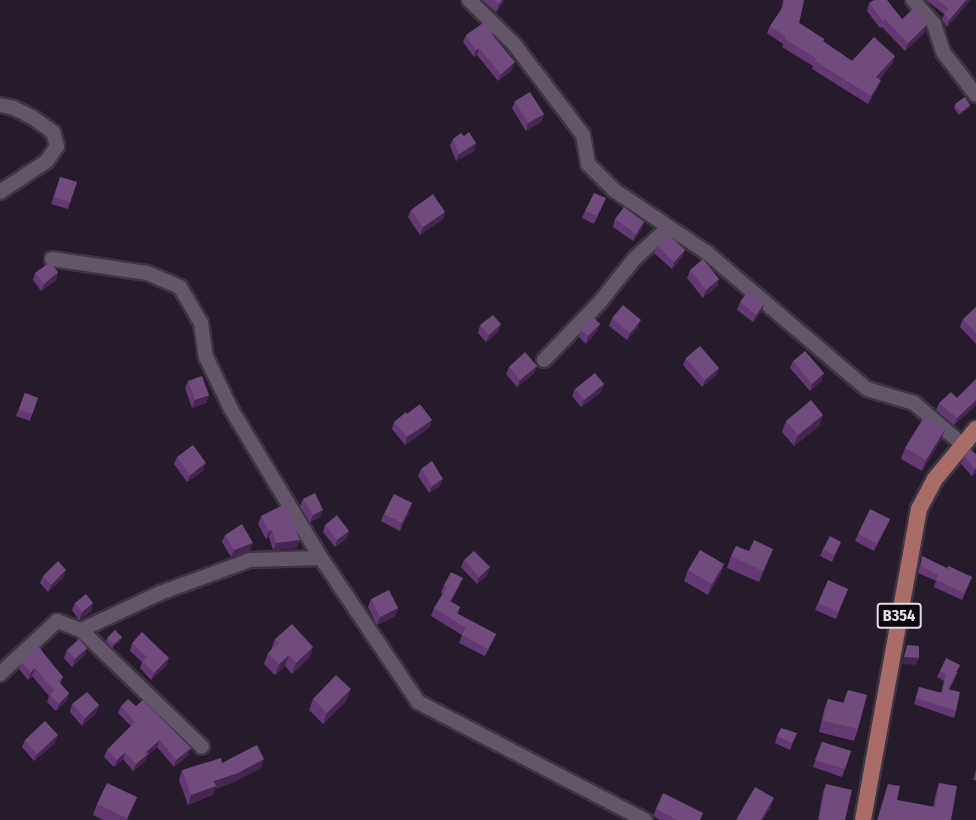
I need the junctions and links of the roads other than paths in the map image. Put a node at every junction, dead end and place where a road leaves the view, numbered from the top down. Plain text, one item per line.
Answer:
1 (469, 0) edge
2 (913, 0) edge
3 (976, 95) edge
4 (0, 105) edge
5 (0, 192) edge
6 (668, 228) junction
7 (52, 259) dead end
8 (544, 360) dead end
9 (976, 429) edge
10 (962, 444) junction
11 (321, 558) junction
12 (81, 630) junction
13 (0, 674) edge
14 (202, 747) dead end
15 (645, 820) edge
16 (863, 820) edge

1 - 6 street
2 - 3 street
4 - 5 street
6 - 8 street
6 - 10 street
7 - 11 street
9 - 10 main road, B354
10 - 16 main road, B354
11 - 12 street
11 - 15 street
12 - 13 street
12 - 14 street

